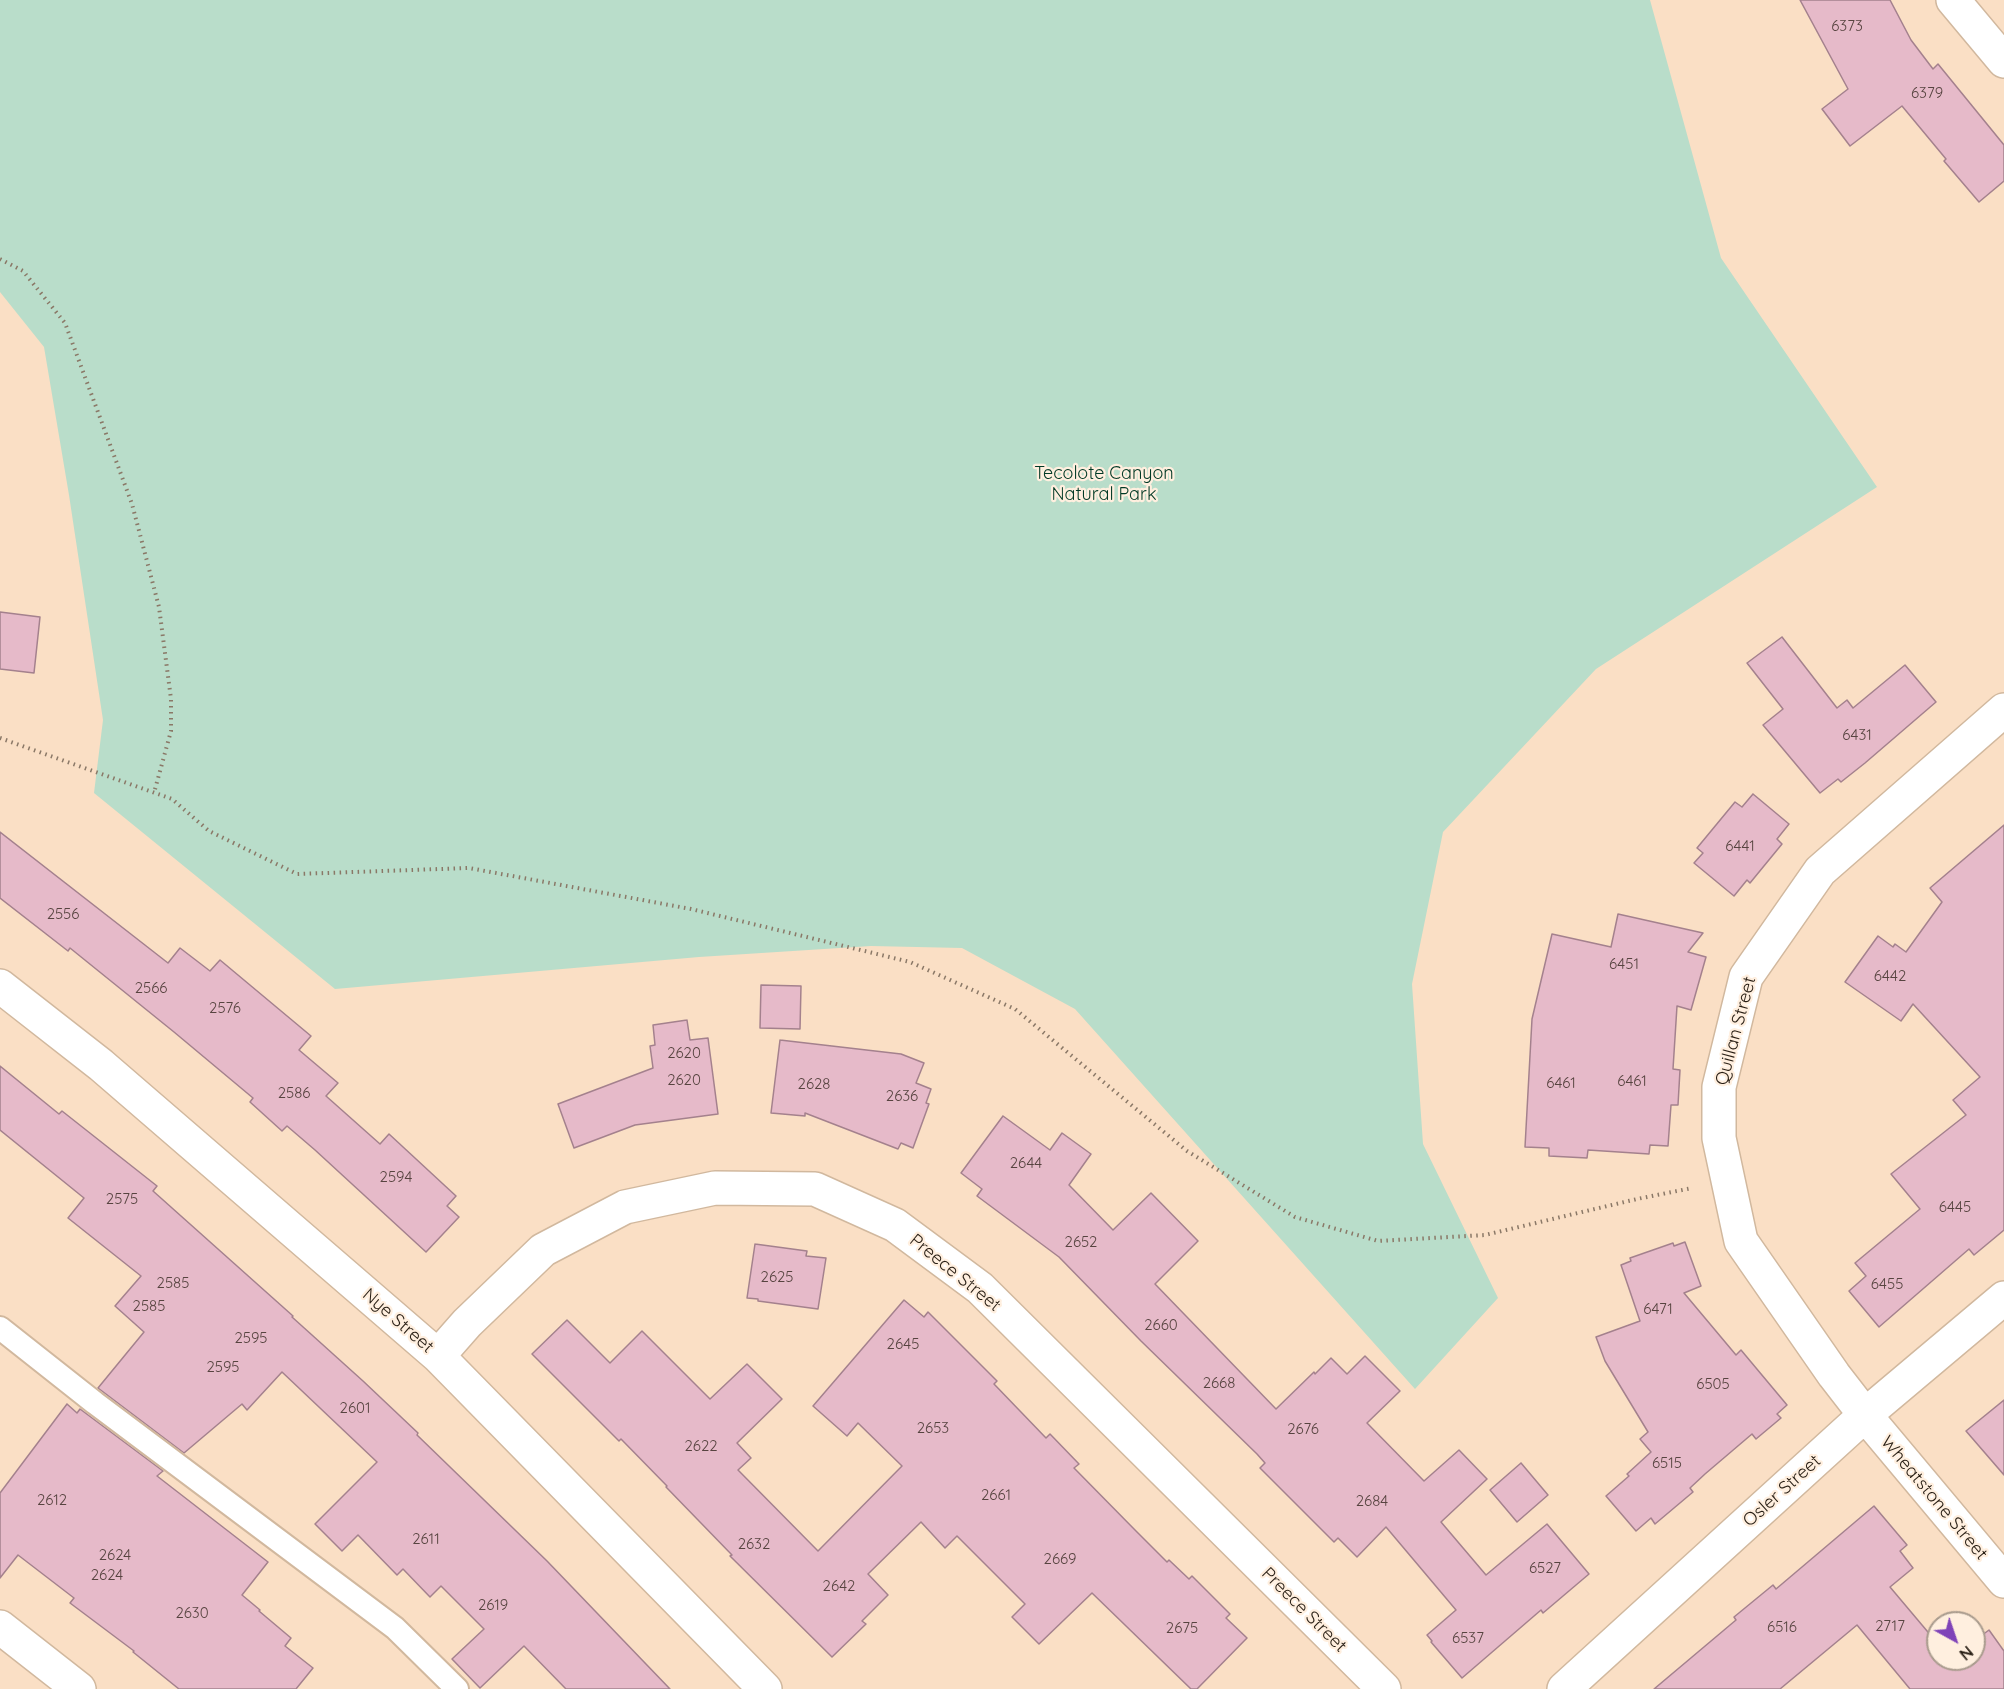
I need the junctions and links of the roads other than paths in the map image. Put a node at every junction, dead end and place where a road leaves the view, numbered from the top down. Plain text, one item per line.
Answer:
1 (1953, 0) edge
2 (2004, 61) edge
3 (2004, 710) edge
4 (0, 986) edge
5 (2004, 1298) edge
6 (0, 1328) edge
7 (438, 1356) junction
8 (1865, 1415) junction
9 (2004, 1581) edge
10 (0, 1628) edge
11 (79, 1689) edge
12 (457, 1689) edge
13 (765, 1689) edge
14 (1384, 1689) edge
15 (1564, 1689) edge

1 - 2 street
3 - 8 street, Quillan Street
4 - 7 street, Nye Street
5 - 8 street, Osler Street
6 - 12 lane
7 - 13 street, Nye Street
7 - 14 street, Preece Street
8 - 9 street, Wheatstone Street
8 - 15 street, Osler Street
10 - 11 street

